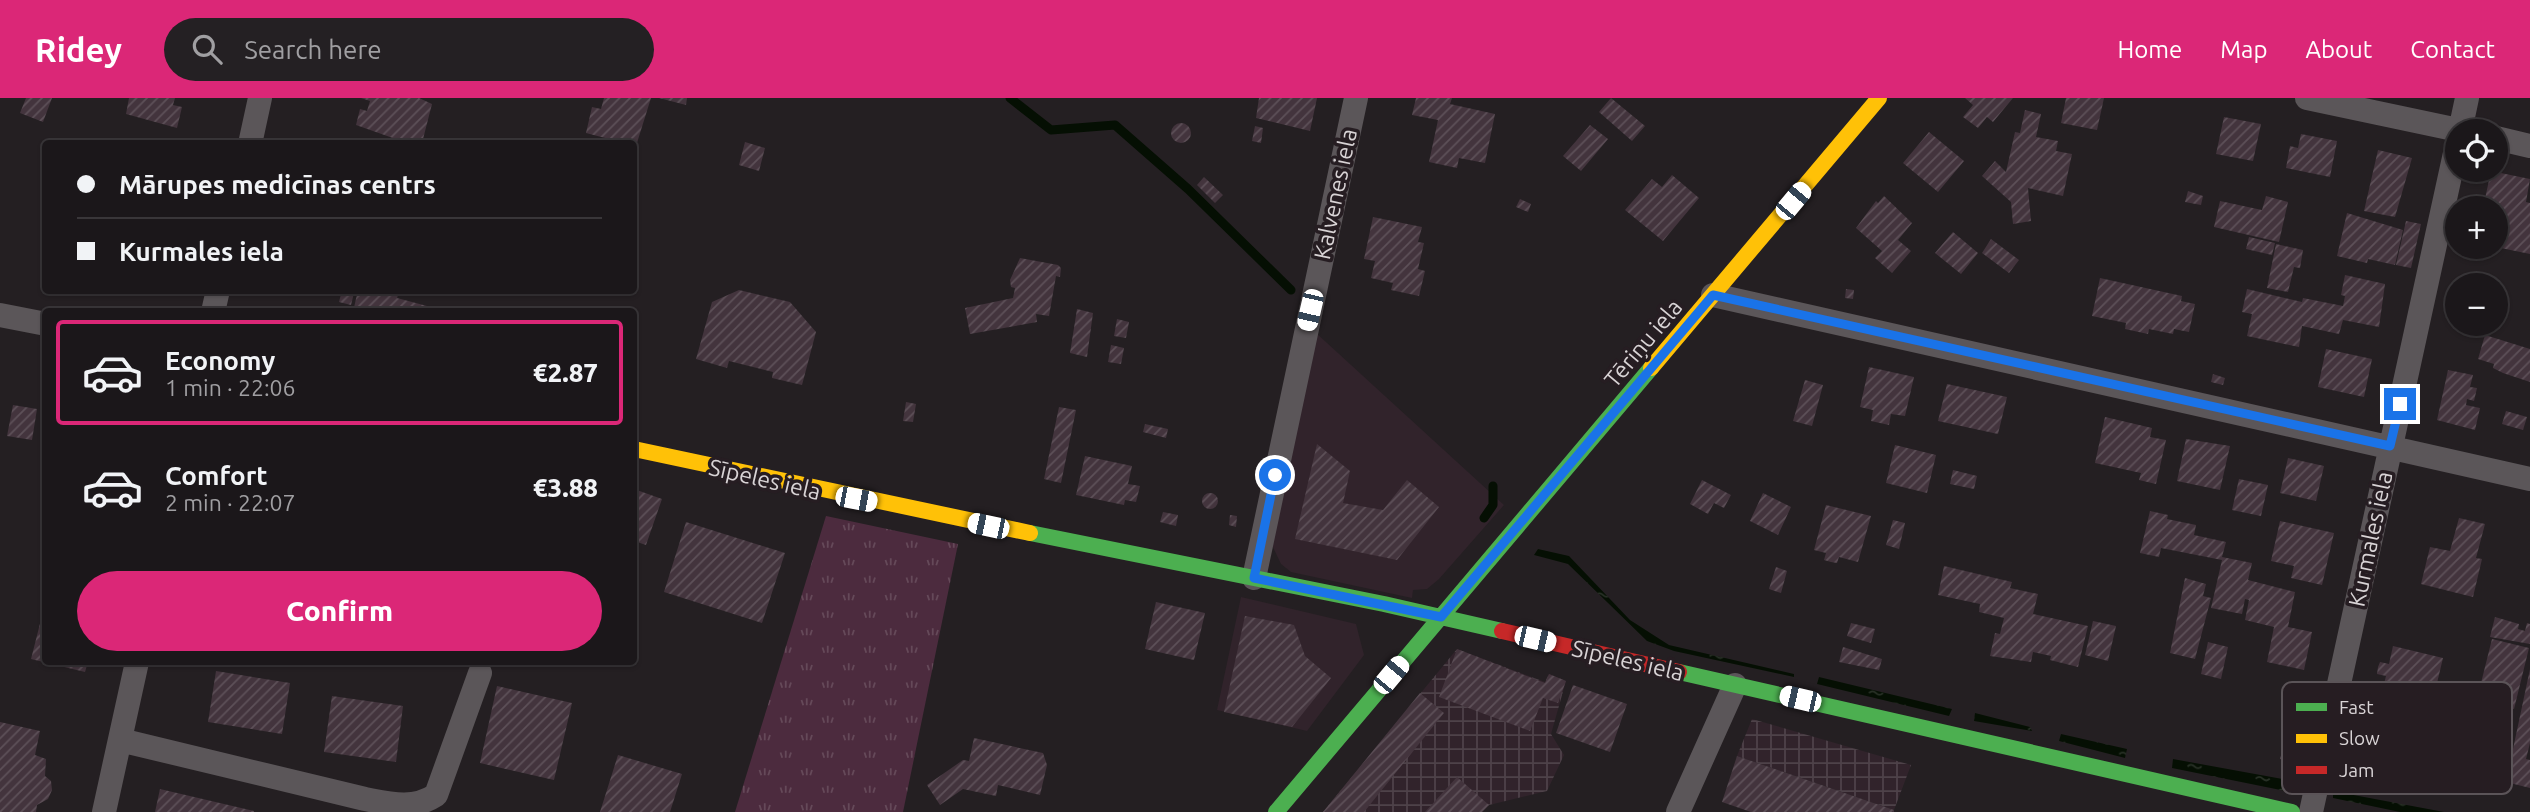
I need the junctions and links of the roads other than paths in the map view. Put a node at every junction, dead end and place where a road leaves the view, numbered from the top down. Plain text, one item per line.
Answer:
1 (260, 98) edge
2 (1356, 98) edge
3 (1879, 98) edge
4 (2308, 98) edge
5 (2467, 98) edge
6 (2463, 119) edge
7 (2445, 128) edge
8 (251, 140) edge
9 (2508, 141) edge
10 (2530, 146) edge
11 (2449, 182) edge
12 (1713, 295) junction
13 (0, 315) edge
14 (42, 323) edge
15 (2390, 446) junction
16 (637, 450) edge
17 (2530, 479) edge
18 (1254, 578) junction
19 (1441, 617) junction
20 (136, 665) edge
21 (480, 673) dead end
22 (2339, 682) edge
23 (1735, 684) junction
24 (120, 740) junction
25 (2315, 794) edge
26 (104, 812) edge
27 (1276, 812) edge
28 (1678, 812) edge
29 (2292, 812) edge
30 (2311, 812) edge

1 - 8 street
2 - 18 street, Kalvenes iela
3 - 12 street, Tēriņu iela
4 - 7 street
5 - 6 street
9 - 10 street
11 - 15 street, Kurmales iela
12 - 15 street
12 - 19 street, Tēriņu iela
13 - 14 street
15 - 17 street
15 - 22 street, Kurmales iela
16 - 18 street, Sīpeles iela
18 - 19 street, Sīpeles iela
19 - 23 street, Sīpeles iela
19 - 27 street, Tēriņu iela
20 - 24 street
21 - 24 street
23 - 28 street
23 - 29 street, Sīpeles iela
24 - 26 street
25 - 30 street, Kurmales iela

